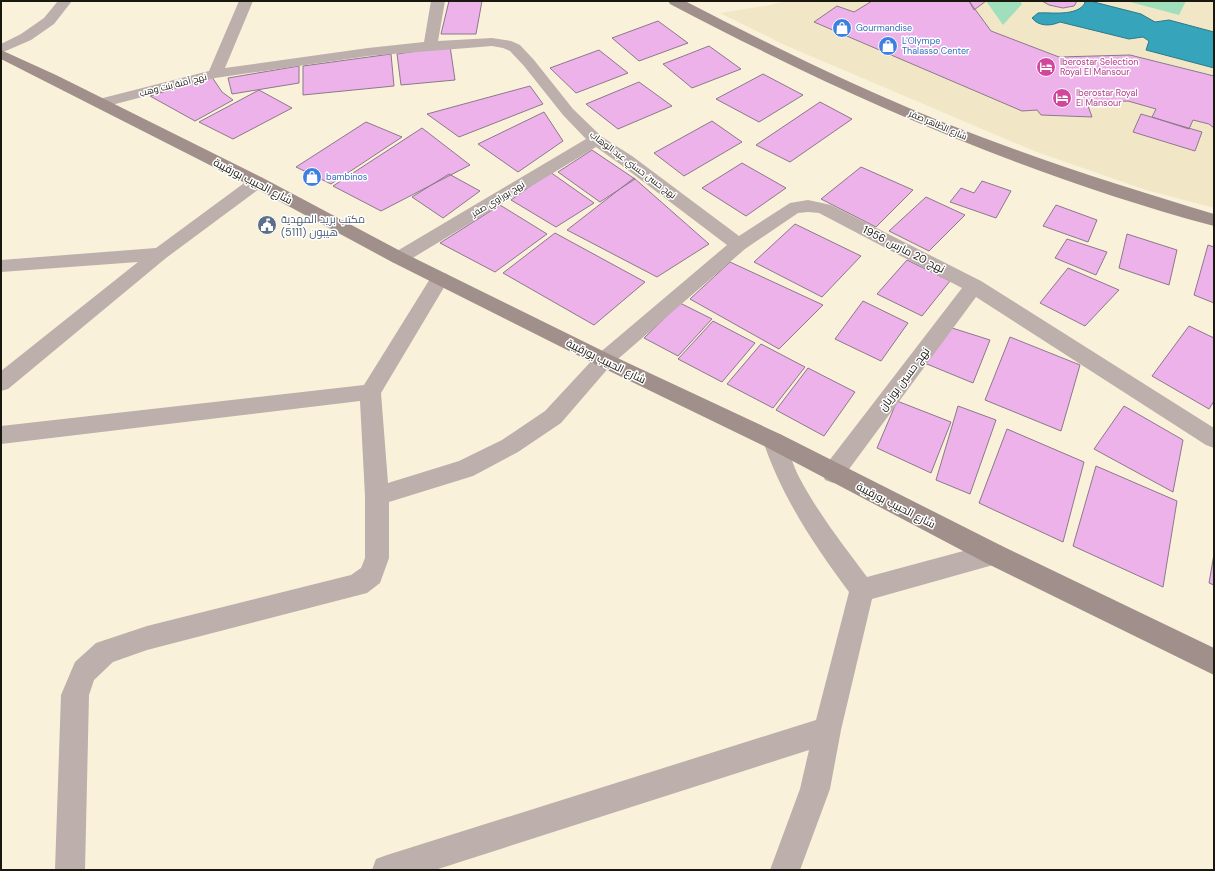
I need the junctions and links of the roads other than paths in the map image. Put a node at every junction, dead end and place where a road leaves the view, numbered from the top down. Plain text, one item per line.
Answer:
1 (65, 1) edge
2 (246, 1) edge
3 (438, 1) edge
4 (674, 1) edge
5 (430, 46) junction
6 (1, 49) edge
7 (1, 54) edge
8 (215, 74) junction
9 (100, 103) junction
10 (596, 140) junction
11 (257, 182) junction
12 (1214, 220) edge
13 (739, 244) junction
14 (160, 254) junction
15 (399, 258) junction
16 (1, 266) edge
17 (440, 279) junction
18 (974, 286) junction
19 (604, 360) junction
20 (1, 383) edge
21 (370, 392) junction
22 (1, 435) edge
23 (1214, 439) edge
24 (774, 441) junction
25 (833, 473) junction
26 (377, 496) junction
27 (993, 554) junction
28 (862, 590) junction
29 (1214, 662) edge
30 (827, 730) junction
31 (70, 870) edge
32 (387, 870) edge
33 (784, 870) edge

1 - 6 street
2 - 8 street, نهج آمنة بنت وهب
3 - 5 street
4 - 12 main road, شارع الطاهر صفر
5 - 8 street, نهج حسن حسني عبد الوهاب
5 - 10 street, نهج حسن حسني عبد الوهاب
7 - 9 main road, شارع الحبيب بورقيبة
8 - 9 street, نهج آمنة بنت وهب
9 - 11 main road, شارع الحبيب بورقيبة
10 - 13 street, نهج حسن حسني عبد الوهاب
10 - 15 street, نهج بوراوي صفر
11 - 14 street
11 - 15 main road, شارع الحبيب بورقيبة
13 - 18 street, نهج 20 مارس 1956
13 - 19 street, نهج 20 مارس 1956
14 - 16 street
14 - 20 street
15 - 17 main road, شارع الحبيب بورقيبة
17 - 19 main road, شارع الحبيب بورقيبة
17 - 21 street
18 - 23 street, نهج 20 مارس 1956
18 - 25 street, نهج حسين بوزيان
19 - 24 main road, شارع الحبيب بورقيبة
19 - 26 street, نهج 20 مارس 1956
21 - 22 street
21 - 26 street
24 - 25 main road, شارع الحبيب بورقيبة
24 - 28 street
25 - 27 main road, شارع الحبيب بورقيبة
26 - 31 street
27 - 28 street
27 - 29 main road, شارع الحبيب بورقيبة
28 - 30 street
30 - 32 street
30 - 33 street

